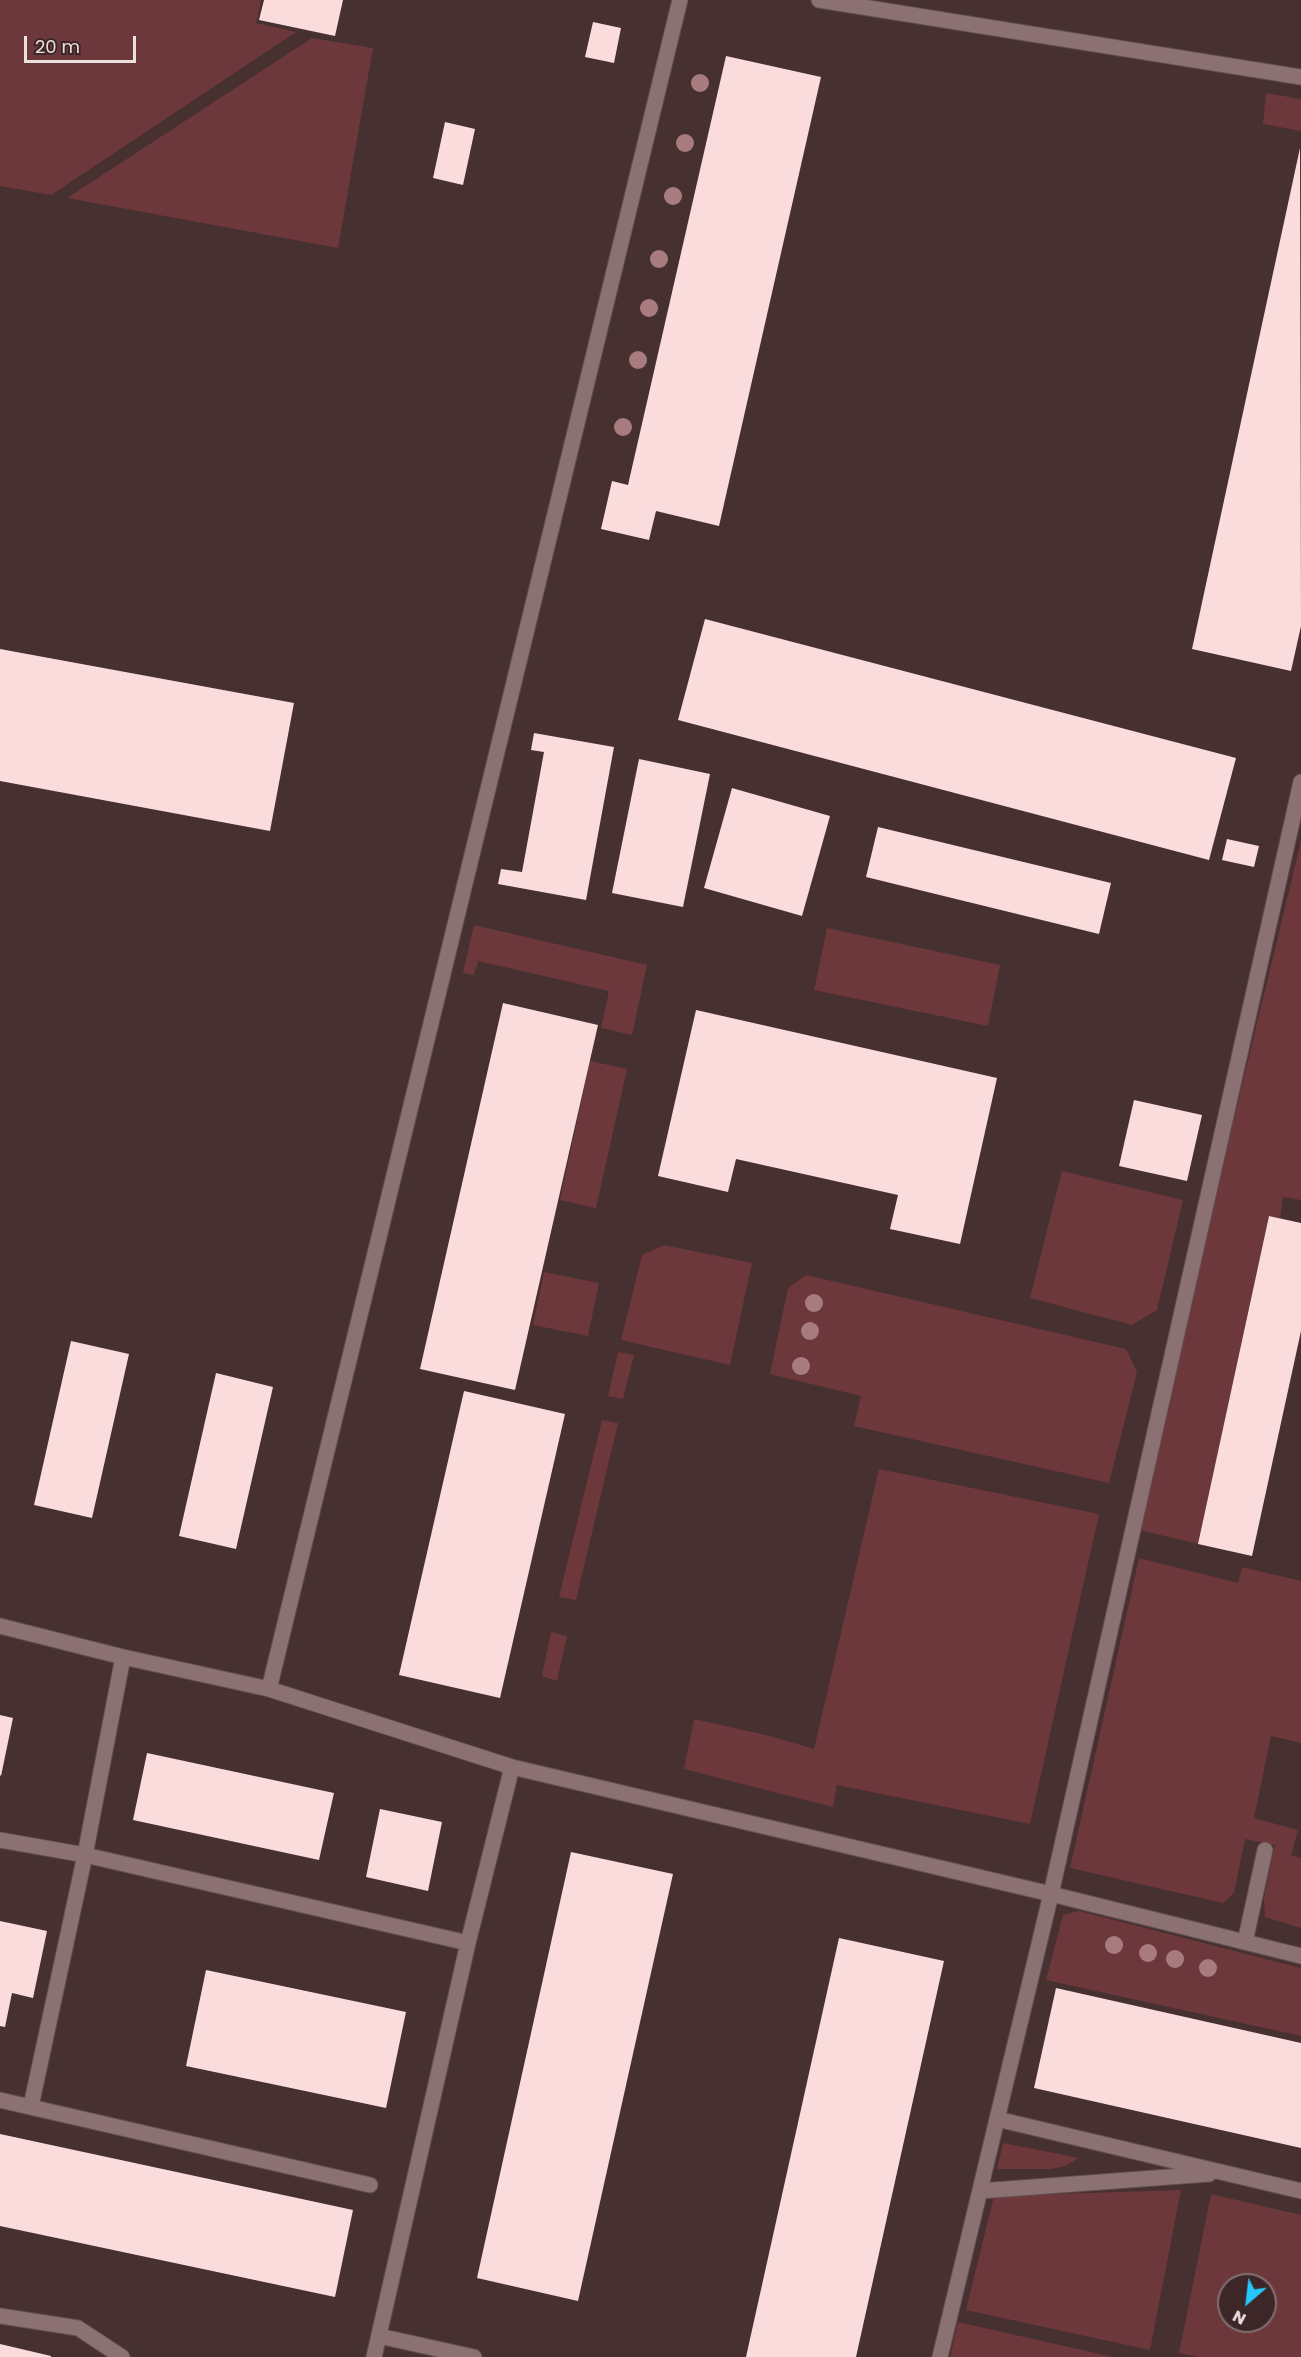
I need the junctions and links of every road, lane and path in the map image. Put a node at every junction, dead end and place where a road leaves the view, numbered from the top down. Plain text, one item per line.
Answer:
1 (680, 0) edge
2 (819, 0) edge
3 (1301, 77) edge
4 (1301, 782) edge
5 (0, 1626) edge
6 (123, 1657) junction
7 (269, 1689) junction
8 (512, 1767) junction
9 (0, 1840) edge
10 (1265, 1850) dead end
11 (85, 1856) junction
12 (1051, 1894) junction
13 (1245, 1942) junction
14 (468, 1943) junction
15 (1301, 1956) edge
16 (0, 2100) edge
17 (31, 2106) junction
18 (997, 2119) junction
19 (1224, 2173) junction
20 (370, 2185) dead end
21 (980, 2191) junction
22 (1301, 2191) edge
23 (0, 2316) edge
24 (379, 2336) junction
25 (122, 2357) edge
26 (374, 2357) edge
27 (474, 2357) edge
28 (939, 2357) edge

1 - 7 street
2 - 3 street
4 - 12 street
5 - 6 street
6 - 7 street
6 - 11 street
7 - 8 street
8 - 12 street
8 - 14 street
9 - 11 street
10 - 13 street
11 - 14 street
11 - 17 street
12 - 13 street
12 - 18 street
13 - 15 street
14 - 24 street
16 - 17 street
17 - 20 street
18 - 19 street
18 - 21 street
19 - 21 street
19 - 22 street
21 - 28 street
23 - 25 street
24 - 26 street
24 - 27 street

